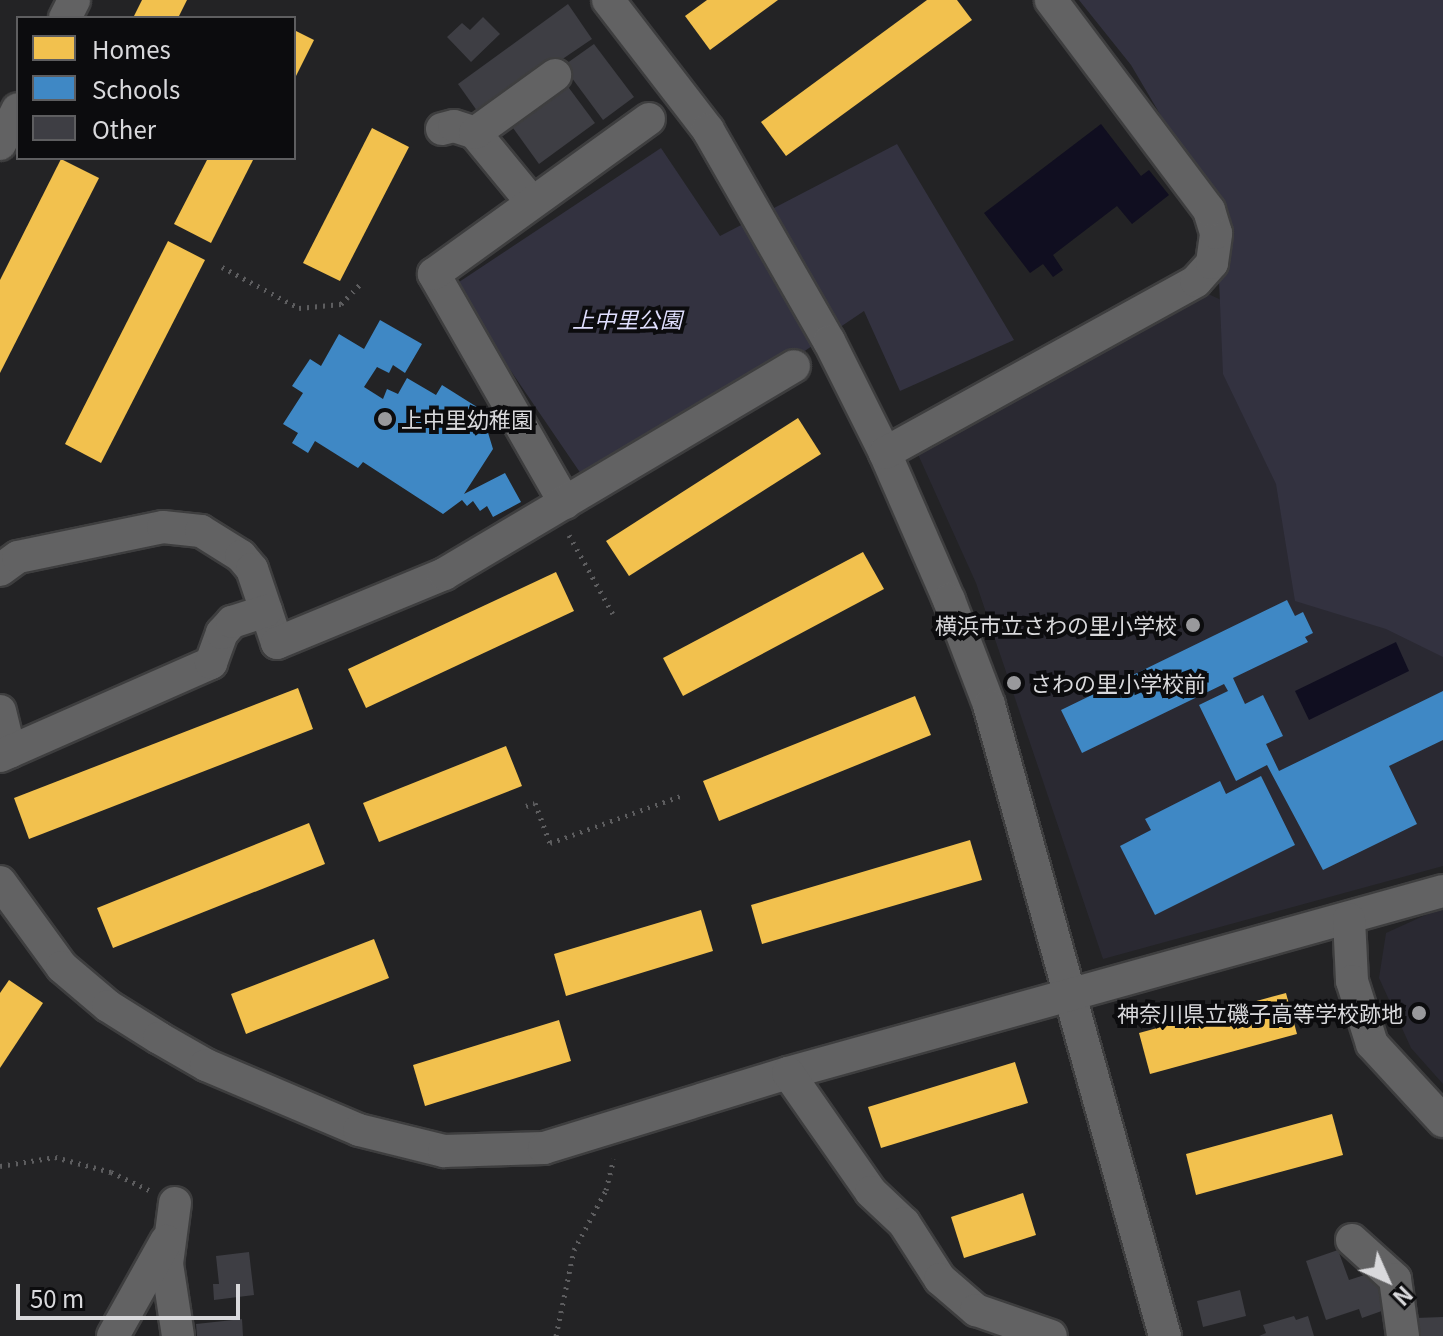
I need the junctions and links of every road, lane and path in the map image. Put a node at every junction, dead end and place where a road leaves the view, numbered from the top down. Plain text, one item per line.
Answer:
1 (608, 0) edge
2 (1051, 0) edge
3 (555, 75) dead end
4 (16, 113) edge
5 (649, 119) dead end
6 (442, 129) dead end
7 (475, 133) junction
8 (0, 144) edge
9 (530, 200) junction
10 (222, 267) dead end
11 (362, 282) dead end
12 (794, 366) dead end
13 (885, 453) junction
14 (560, 506) junction
15 (0, 570) edge
16 (266, 611) junction
17 (613, 614) dead end
18 (0, 711) edge
19 (5, 754) edge
20 (683, 795) dead end
21 (526, 806) dead end
22 (0, 882) edge
23 (1443, 891) edge
24 (1349, 919) junction
25 (1073, 997) junction
26 (788, 1073) junction
27 (1443, 1121) edge
28 (614, 1159) dead end
29 (0, 1166) edge
30 (174, 1216) junction
31 (1352, 1240) dead end
32 (1046, 1335) edge
33 (113, 1336) edge
34 (178, 1336) edge
35 (556, 1336) edge
36 (1165, 1336) edge
37 (1403, 1336) edge

1 - 13 street
2 - 13 street
3 - 7 street
4 - 8 street
5 - 9 street
6 - 7 street
7 - 9 street
9 - 14 street
10 - 11 path
12 - 14 street
13 - 25 street
14 - 16 street
14 - 17 path
15 - 16 street
16 - 19 street
18 - 19 street
20 - 21 path
22 - 26 street
23 - 24 street
24 - 25 street
24 - 27 street
25 - 26 street
25 - 36 street
26 - 32 street
28 - 35 path
29 - 30 path
30 - 33 street
30 - 34 street
31 - 37 street

